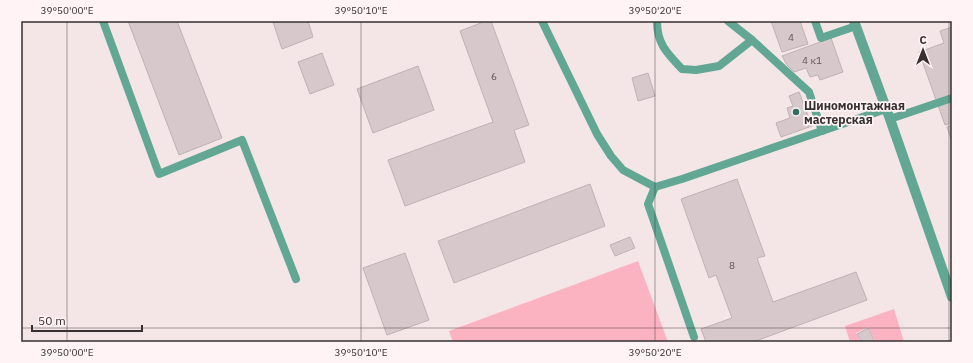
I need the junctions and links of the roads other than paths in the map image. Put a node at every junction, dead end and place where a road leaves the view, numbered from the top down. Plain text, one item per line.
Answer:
1 (103, 21) edge
2 (542, 21) edge
3 (657, 21) edge
4 (728, 21) edge
5 (814, 21) edge
6 (855, 24) edge
7 (752, 40) junction
8 (952, 98) edge
9 (886, 109) junction
10 (890, 119) junction
11 (822, 131) junction
12 (655, 187) junction
13 (296, 278) dead end
14 (951, 291) edge
15 (694, 337) dead end

1 - 13 lane
2 - 12 lane
3 - 7 lane
4 - 7 lane
5 - 6 lane
6 - 9 street
7 - 11 lane
8 - 10 lane
9 - 10 street
9 - 11 lane
10 - 14 street
11 - 12 lane
12 - 15 lane

